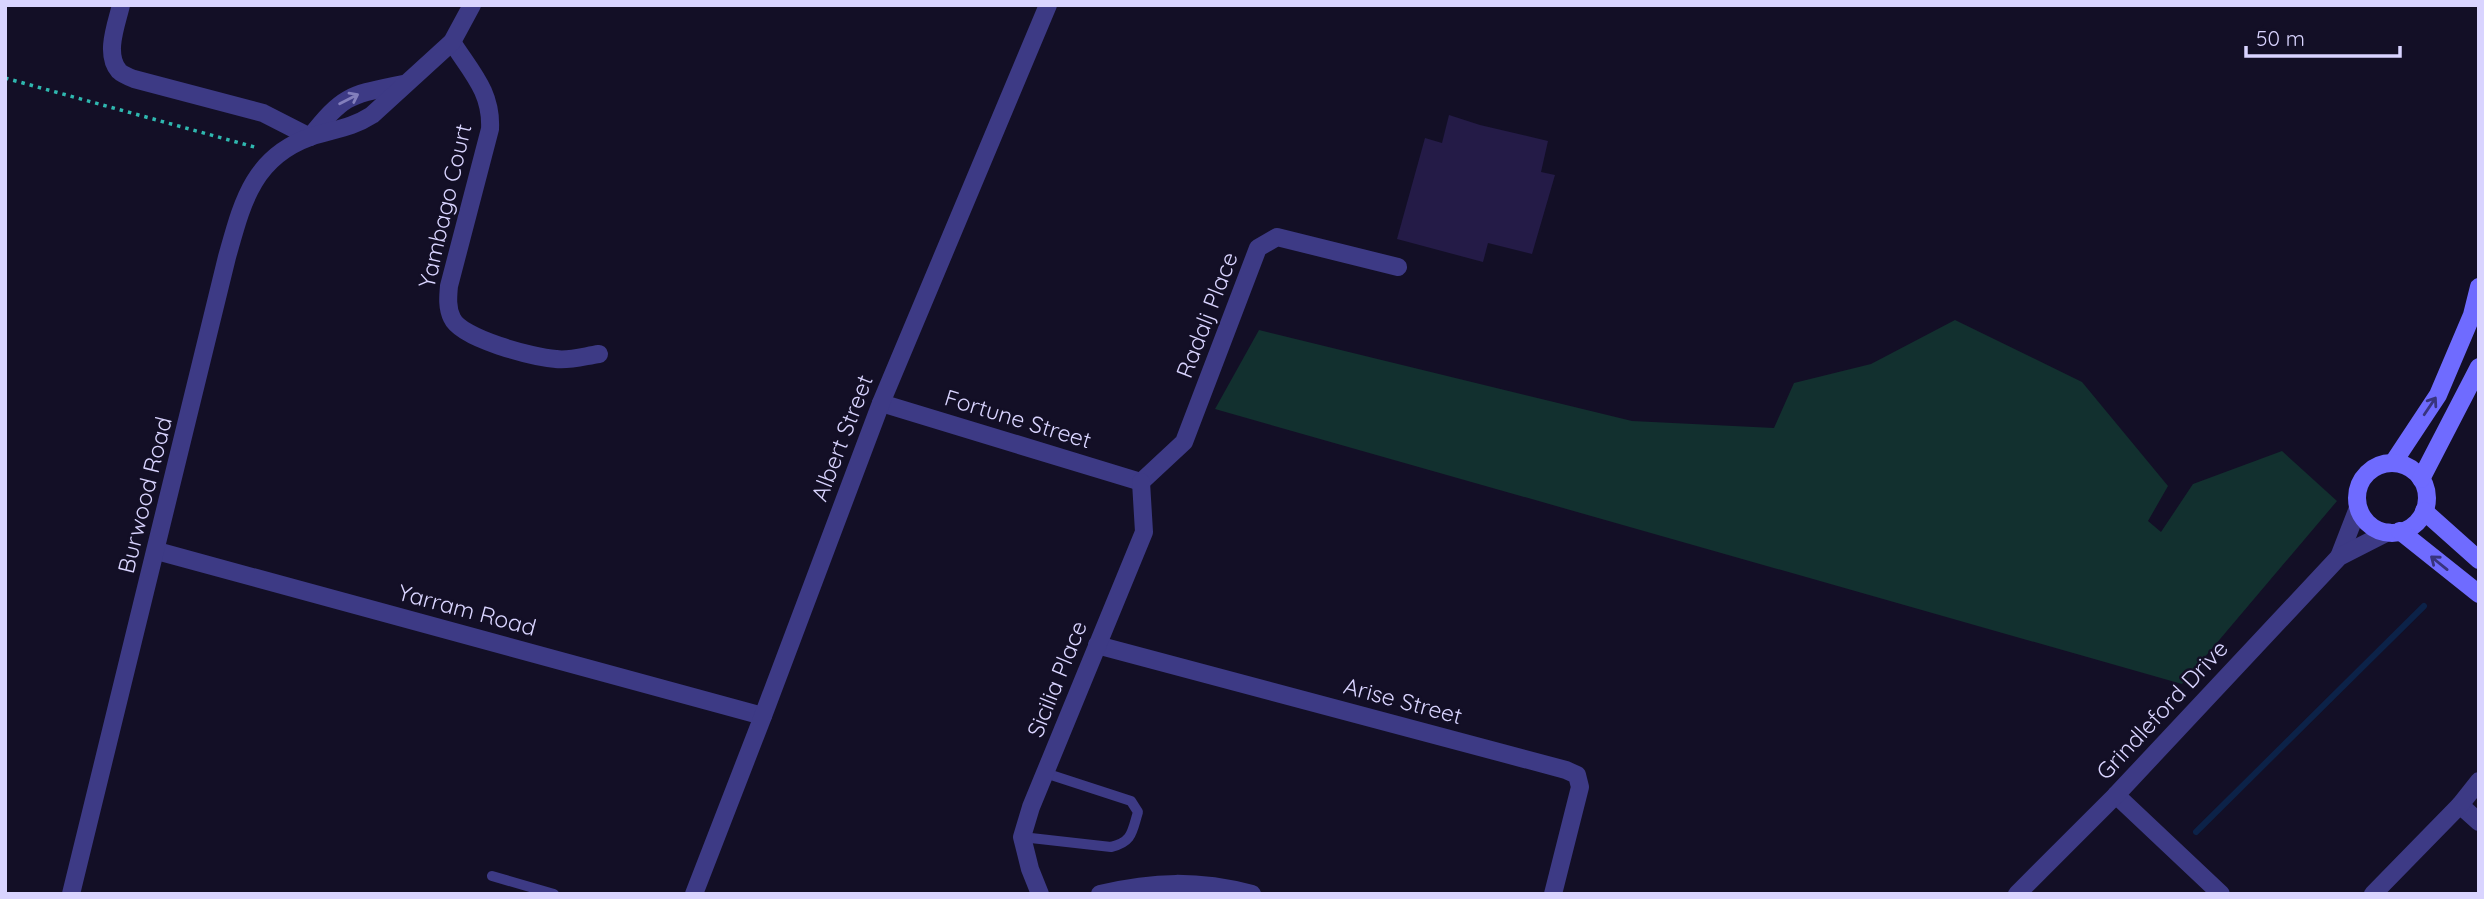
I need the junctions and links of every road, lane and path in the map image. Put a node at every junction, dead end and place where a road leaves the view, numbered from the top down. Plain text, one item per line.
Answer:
1 (121, 5) edge
2 (472, 5) edge
3 (1048, 5) edge
4 (452, 42) junction
5 (5, 78) edge
6 (403, 85) junction
7 (310, 137) junction
8 (276, 157) junction
9 (1398, 267) dead end
10 (2479, 287) edge
11 (599, 354) dead end
12 (2479, 367) edge
13 (881, 403) junction
14 (2393, 463) junction
15 (2421, 479) junction
16 (1141, 481) junction
17 (2358, 508) junction
18 (2424, 511) junction
19 (2394, 532) junction
20 (157, 551) junction
21 (2339, 557) junction
22 (2479, 560) edge
23 (2479, 594) edge
24 (1097, 645) junction
25 (763, 716) junction
26 (1045, 773) junction
27 (2479, 781) edge
28 (2116, 795) junction
29 (2460, 805) junction
30 (2479, 822) edge
31 (1022, 836) junction
32 (492, 876) dead end
33 (71, 894) edge
34 (554, 894) edge
35 (694, 894) edge
36 (1040, 894) edge
37 (1100, 894) edge
38 (1252, 894) edge
39 (1553, 894) edge
40 (2017, 894) edge
41 (2221, 894) edge
42 (2373, 894) edge

1 - 7 street
2 - 4 street, Burwood Road
3 - 13 street, Albert Street
4 - 6 street, Burwood Road
4 - 11 street, Yambago Court
5 - 8 path
6 - 7 street, Burwood Road
7 -> 6 street, Burwood Road
7 - 8 street, Burwood Road
8 - 20 street, Burwood Road
9 - 16 street, Radalj Place
14 -> 10 street, Grindleford Drive
12 - 15 street
13 - 16 street, Fortune Street
13 - 25 street, Albert Street
14 - 15 street
14 - 17 street, Grindleford Drive
15 - 18 street
16 - 24 street, Sicilia Place
17 - 19 street
17 - 21 street, Grindleford Drive
18 - 19 street, Grindleford Drive
18 - 22 street
19 - 21 street, Grindleford Drive
23 -> 19 street
20 - 25 street, Yarram Road
20 - 33 street, Burwood Road
21 - 28 street, Grindleford Drive
24 - 26 street, Sicilia Place
24 - 39 street, Arise Street
25 - 35 street, Albert Street
26 - 31 street, Sicilia Place
26 - 31 lane
27 - 29 street
28 - 40 street, Grindleford Drive
28 - 41 street
29 - 30 street
29 - 42 street
31 - 36 street
32 - 34 lane
37 - 38 street

